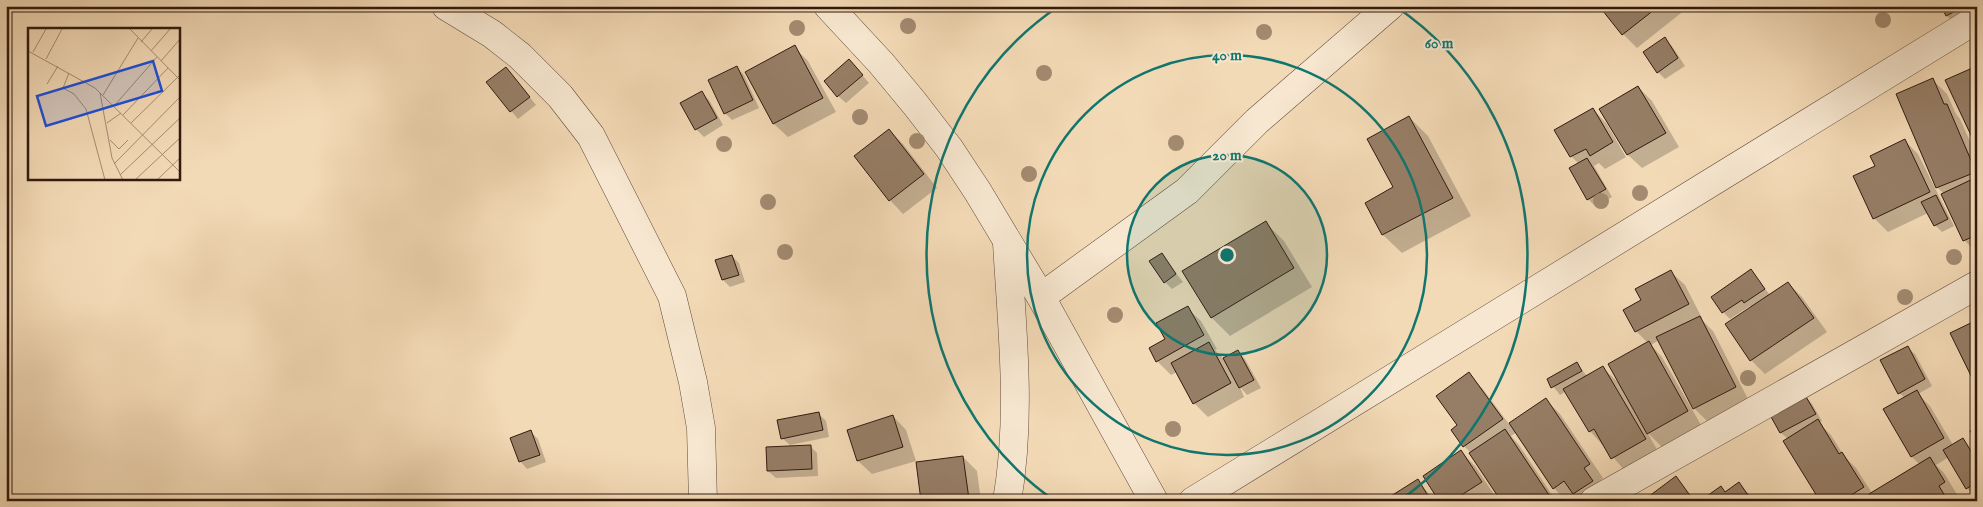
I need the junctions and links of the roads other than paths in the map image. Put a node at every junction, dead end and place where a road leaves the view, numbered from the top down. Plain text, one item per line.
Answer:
1 (446, 6) edge
2 (828, 6) edge
3 (1390, 6) edge
4 (1977, 19) edge
5 (1006, 241) junction
6 (1977, 284) edge
7 (1041, 296) junction
8 (703, 501) edge
9 (1007, 501) edge
10 (1154, 501) edge
11 (1193, 501) edge
12 (1594, 501) edge

1 - 8 street
2 - 5 street
3 - 7 street
4 - 11 street
5 - 7 street
5 - 9 street
6 - 12 street
7 - 10 street

